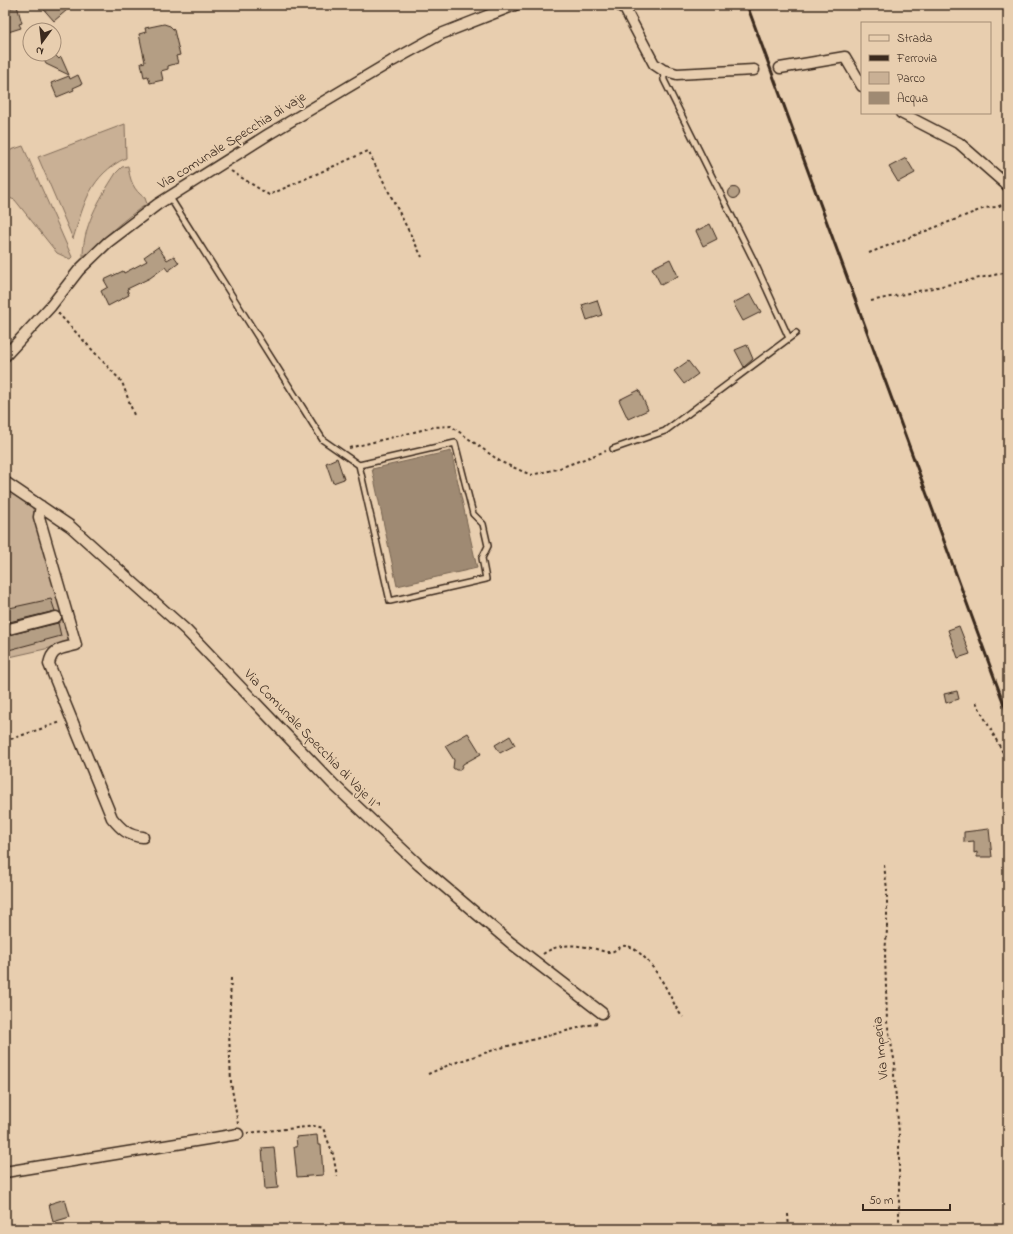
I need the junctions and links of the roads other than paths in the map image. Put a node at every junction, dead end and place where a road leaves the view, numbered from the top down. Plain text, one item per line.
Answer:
1 (515, 5) edge
2 (619, 5) edge
3 (780, 68) dead end
4 (663, 70) junction
5 (754, 70) dead end
6 (861, 84) edge
7 (903, 114) edge
8 (1008, 186) edge
9 (169, 196) junction
10 (796, 333) dead end
11 (789, 338) junction
12 (5, 356) edge
13 (613, 449) road end
14 (359, 465) junction
15 (5, 482) edge
16 (41, 506) junction
17 (56, 617) dead end
18 (5, 630) edge
19 (143, 837) dead end
20 (602, 1013) road end
21 (238, 1134) road end
22 (5, 1172) edge

1 - 9 street, Via comunale Specchia di vaje
2 - 4 street
3 - 6 street
4 - 5 street
4 - 11 lane
7 - 8 street
9 - 12 street, Via comunale Specchia di vaje
9 - 14 lane
10 - 11 lane
11 - 13 lane
14 - 14 lane
15 - 16 street, Via Comunale Specchia di Vaje II^
16 - 19 street
16 - 20 street, Via Comunale Specchia di Vaje II^
17 - 18 street
21 - 22 street

